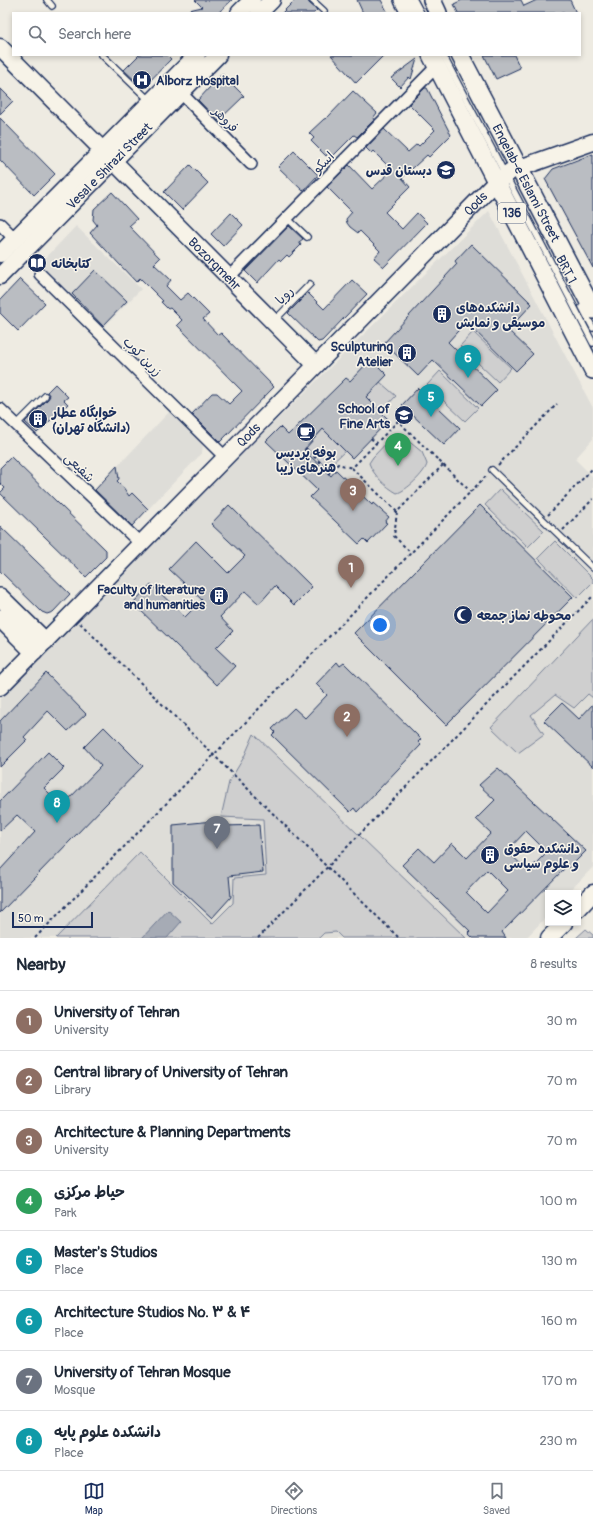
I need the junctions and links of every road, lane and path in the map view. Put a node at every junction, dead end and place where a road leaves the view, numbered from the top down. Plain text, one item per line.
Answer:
1 (46, 0) edge
2 (272, 0) edge
3 (312, 0) edge
4 (403, 0) edge
5 (414, 0) edge
6 (432, 0) edge
7 (52, 6) dead end
8 (248, 6) edge
9 (324, 11) dead end
10 (409, 12) edge
11 (420, 12) edge
12 (438, 12) edge
13 (0, 47) edge
14 (103, 56) edge
15 (196, 56) edge
16 (217, 56) edge
17 (460, 56) edge
18 (437, 59) edge
19 (181, 93) junction
20 (151, 102) junction
21 (593, 142) edge
22 (108, 156) junction
23 (251, 164) dead end
24 (509, 173) junction
25 (287, 218) junction
26 (0, 224) edge
27 (307, 237) dead end
28 (15, 239) junction
29 (0, 254) edge
30 (40, 274) dead end
31 (0, 276) edge
32 (229, 277) junction
33 (310, 284) dead end
34 (586, 305) edge
35 (273, 322) junction
36 (593, 328) edge
37 (593, 343) edge
38 (316, 365) junction
39 (593, 370) edge
40 (45, 396) dead end
41 (557, 404) dead end
42 (0, 410) edge
43 (16, 425) junction
44 (371, 438) dead end
45 (376, 444) junction
46 (305, 448) dead end
47 (226, 458) junction
48 (443, 464) junction
49 (352, 468) junction
50 (593, 468) edge
51 (492, 470) junction
52 (471, 492) junction
53 (593, 499) edge
54 (397, 512) junction
55 (543, 520) junction
56 (559, 534) junction
57 (140, 544) junction
58 (411, 553) junction
59 (593, 568) edge
60 (593, 596) edge
61 (0, 597) edge
62 (72, 614) junction
63 (0, 618) edge
64 (40, 647) junction
65 (0, 686) edge
66 (214, 755) junction
67 (327, 867) junction
68 (593, 893) edge
69 (581, 906) edge
70 (561, 926) edge
71 (35, 938) edge
72 (258, 938) edge
73 (399, 938) edge
74 (549, 938) edge

1 - 7 lane
2 - 8 street
3 - 9 lane
4 - 10 main road
5 - 11 lane
6 - 12 main road
13 - 22 street, Bozorgmehr
14 - 20 lane
15 - 20 street, Vesal e Shirazi Street
16 - 19 street, Vesal e Shirazi Street
17 - 24 main road, Enqelab-e Eslami Street / 136
18 - 24 main road, Enqelab-e Eslami Street / 136
18 - 25 street, اسکو
19 - 22 street, Vesal e Shirazi Street
19 - 23 street, فروهر
20 - 22 street, Vesal e Shirazi Street
21 - 24 street
22 - 28 street, Vesal e Shirazi Street
22 - 31 street, Vesal e Shirazi Street
22 - 32 street, Bozorgmehr
24 - 34 main road, Enqelab-e Eslami Street / 136
24 - 37 lane, BRT 1
24 - 38 street, Qods
24 - 39 main road, Enqelab-e Eslami Street / 136
25 - 27 lane
25 - 32 street, اسکو
26 - 28 street
28 - 29 street, Vesal e Shirazi Street
30 - 47 street, زرین کوب
32 - 35 street, Bozorgmehr
33 - 35 lane, رویا
34 - 36 lane, BRT 1
35 - 38 street, Bozorgmehr
38 - 47 street, Qods
40 - 43 lane
41 - 51 path
42 - 43 street, شفیعی
43 - 57 street, شفیعی
44 - 45 path
45 - 48 path
45 - 49 path
46 - 49 path
47 - 57 street, Qods
48 - 52 path
48 - 54 path
49 - 54 path
50 - 55 path
51 - 52 path
51 - 55 lane
52 - 58 path
53 - 56 path
54 - 58 path
55 - 56 lane
56 - 59 lane
57 - 62 street, Qods
58 - 66 path
60 - 67 path
61 - 64 main road
62 - 64 street, Qods
62 - 66 path
63 - 64 main road
64 - 65 street, Qods
66 - 67 path
66 - 71 path
67 - 72 path
67 - 73 path
68 - 69 street
70 - 74 street

